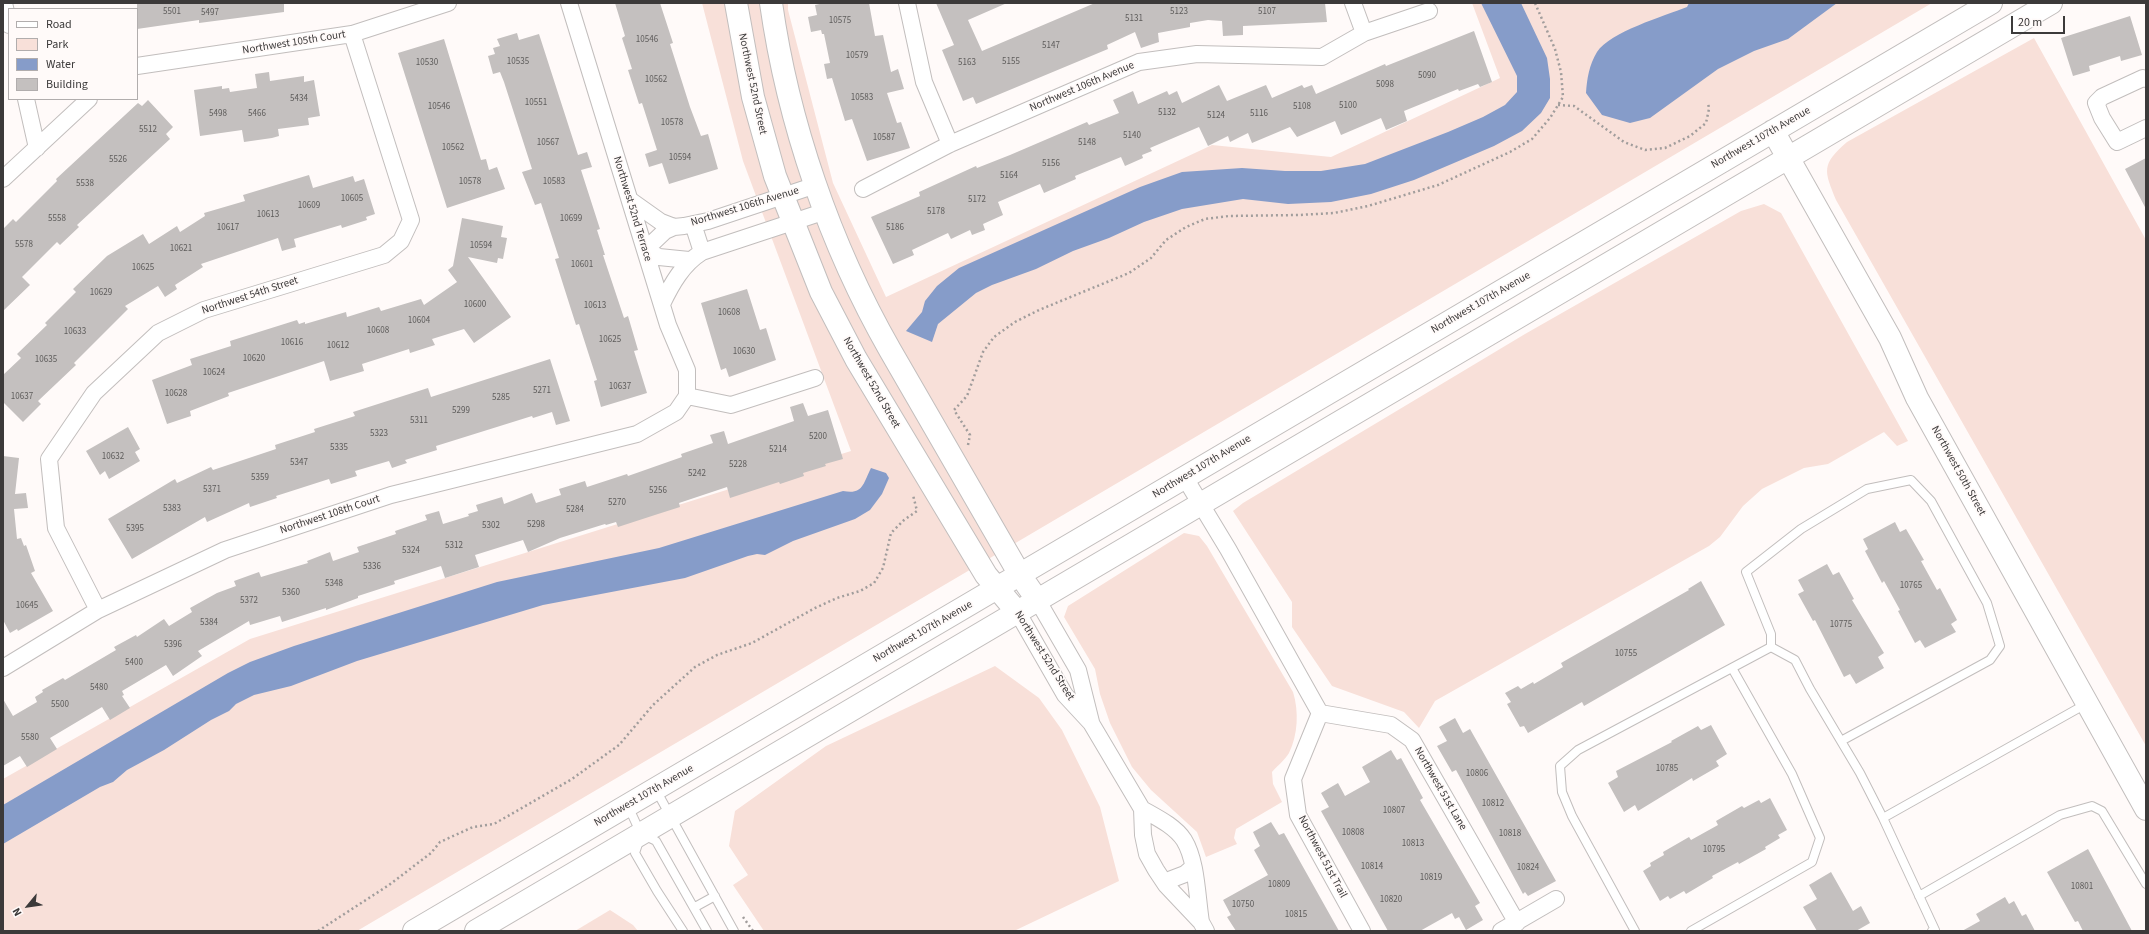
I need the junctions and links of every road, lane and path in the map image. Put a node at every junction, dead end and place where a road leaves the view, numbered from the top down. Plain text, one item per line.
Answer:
1 (4, 3) edge
2 (448, 3) edge
3 (569, 3) edge
4 (736, 3) edge
5 (771, 3) edge
6 (907, 3) edge
7 (1354, 3) edge
8 (1535, 3) edge
9 (1991, 3) edge
10 (2051, 3) edge
11 (1429, 11) dead end
12 (8, 21) edge
13 (1364, 33) junction
14 (352, 34) junction
15 (138, 66) edge
16 (2146, 79) edge
17 (26, 100) edge
18 (87, 100) edge
19 (1708, 102) dead end
20 (1558, 105) junction
21 (2146, 128) edge
22 (1773, 131) junction
23 (950, 144) junction
24 (37, 148) junction
25 (1789, 159) junction
26 (3, 179) edge
27 (816, 185) junction
28 (863, 189) dead end
29 (782, 196) junction
30 (630, 200) junction
31 (826, 211) junction
32 (792, 223) junction
33 (693, 224) junction
34 (674, 227) junction
35 (645, 250) junction
36 (696, 256) junction
37 (662, 304) junction
38 (815, 378) dead end
39 (687, 396) junction
40 (970, 435) dead end
41 (1185, 478) junction
42 (1201, 505) junction
43 (917, 511) dead end
44 (1020, 575) junction
45 (997, 588) junction
46 (1038, 601) junction
47 (98, 610) junction
48 (1018, 613) junction
49 (1771, 647) junction
50 (3, 668) edge
51 (1732, 668) junction
52 (2087, 703) junction
53 (1320, 713) junction
54 (1091, 723) junction
55 (1841, 741) junction
56 (655, 789) junction
57 (628, 805) junction
58 (1142, 808) junction
59 (2146, 808) edge
60 (671, 817) junction
61 (1883, 818) junction
62 (641, 834) junction
63 (1193, 867) junction
64 (1164, 882) junction
65 (2146, 884) edge
66 (715, 896) junction
67 (1919, 896) junction
68 (1556, 898) dead end
69 (695, 907) junction
70 (1517, 923) junction
71 (1204, 927) edge
72 (318, 931) edge
73 (414, 931) edge
74 (476, 931) edge
75 (683, 931) edge
76 (707, 931) edge
77 (734, 931) edge
78 (1362, 931) edge
79 (1501, 931) edge
80 (1636, 931) edge
81 (1691, 931) edge
82 (1934, 931) edge

1 - 12 street
2 - 14 street, Northwest 105th Court
3 - 30 street, Northwest 52nd Terrace
4 - 29 main road, Northwest 52nd Street
5 - 27 main road, Northwest 52nd Street
6 - 23 street
7 - 13 street
8 - 20 path
9 - 22 main road, Northwest 107th Avenue
10 - 25 main road
11 - 13 street, Northwest 106th Avenue
13 - 23 street, Northwest 106th Avenue
14 - 15 street, Northwest 105th Court
14 - 47 street, Northwest 54th Street
16 - 21 street
17 - 24 street
18 - 24 street
19 - 20 path
20 - 40 path
22 - 25 main road, Northwest 50th Street
22 - 41 main road, Northwest 107th Avenue
23 - 28 street, Northwest 106th Avenue
24 - 26 street
25 - 42 main road
25 - 52 main road, Northwest 50th Street
27 - 29 street, Northwest 106th Avenue
27 - 31 main road, Northwest 52nd Street
29 - 32 main road, Northwest 52nd Street
29 - 33 street, Northwest 106th Avenue
30 - 34 street
30 - 35 street, Northwest 52nd Terrace
31 - 32 street
31 - 44 main road, Northwest 52nd Street
32 - 36 street
32 - 45 main road, Northwest 52nd Street
33 - 34 street, Northwest 106th Avenue
33 - 36 street
34 - 35 street, Northwest 106th Avenue
35 - 36 street
35 - 37 street, Northwest 52nd Terrace
36 - 37 street
37 - 39 street, Northwest 52nd Terrace
38 - 39 street
39 - 47 street, Northwest 108th Court
41 - 42 street
41 - 44 main road, Northwest 107th Avenue
42 - 46 main road
42 - 53 street
43 - 72 path
44 - 45 main road, Northwest 107th Avenue
44 - 46 main road, Northwest 52nd Street
45 - 48 main road, Northwest 52nd Street
45 - 56 main road, Northwest 107th Avenue
46 - 48 main road
46 - 54 street, Northwest 52nd Street
47 - 50 street, Northwest 108th Court
48 - 54 street, Northwest 52nd Street
48 - 60 main road
49 - 51 lane
49 - 55 lane
49 - 55 lane
51 - 80 lane
51 - 81 lane
52 - 59 main road, Northwest 50th Street
52 - 61 lane
53 - 70 street, Northwest 51st Lane
53 - 78 street, Northwest 51st Trail
54 - 58 street, Northwest 52nd Street
55 - 61 lane
56 - 57 main road, Northwest 107th Avenue
56 - 60 lane
57 - 62 lane
57 - 73 main road, Northwest 107th Avenue
58 - 63 street, Northwest 52nd Street
58 - 64 street, Northwest 52nd Street
60 - 62 main road
60 - 66 lane
61 - 67 lane
62 - 69 lane
62 - 74 main road
62 - 75 lane
63 - 64 street
63 - 71 street, Northwest 52nd Street
64 - 71 street, Northwest 52nd Street
65 - 67 lane
66 - 69 lane
66 - 77 lane
67 - 82 lane
68 - 70 street
69 - 76 lane
70 - 79 street

